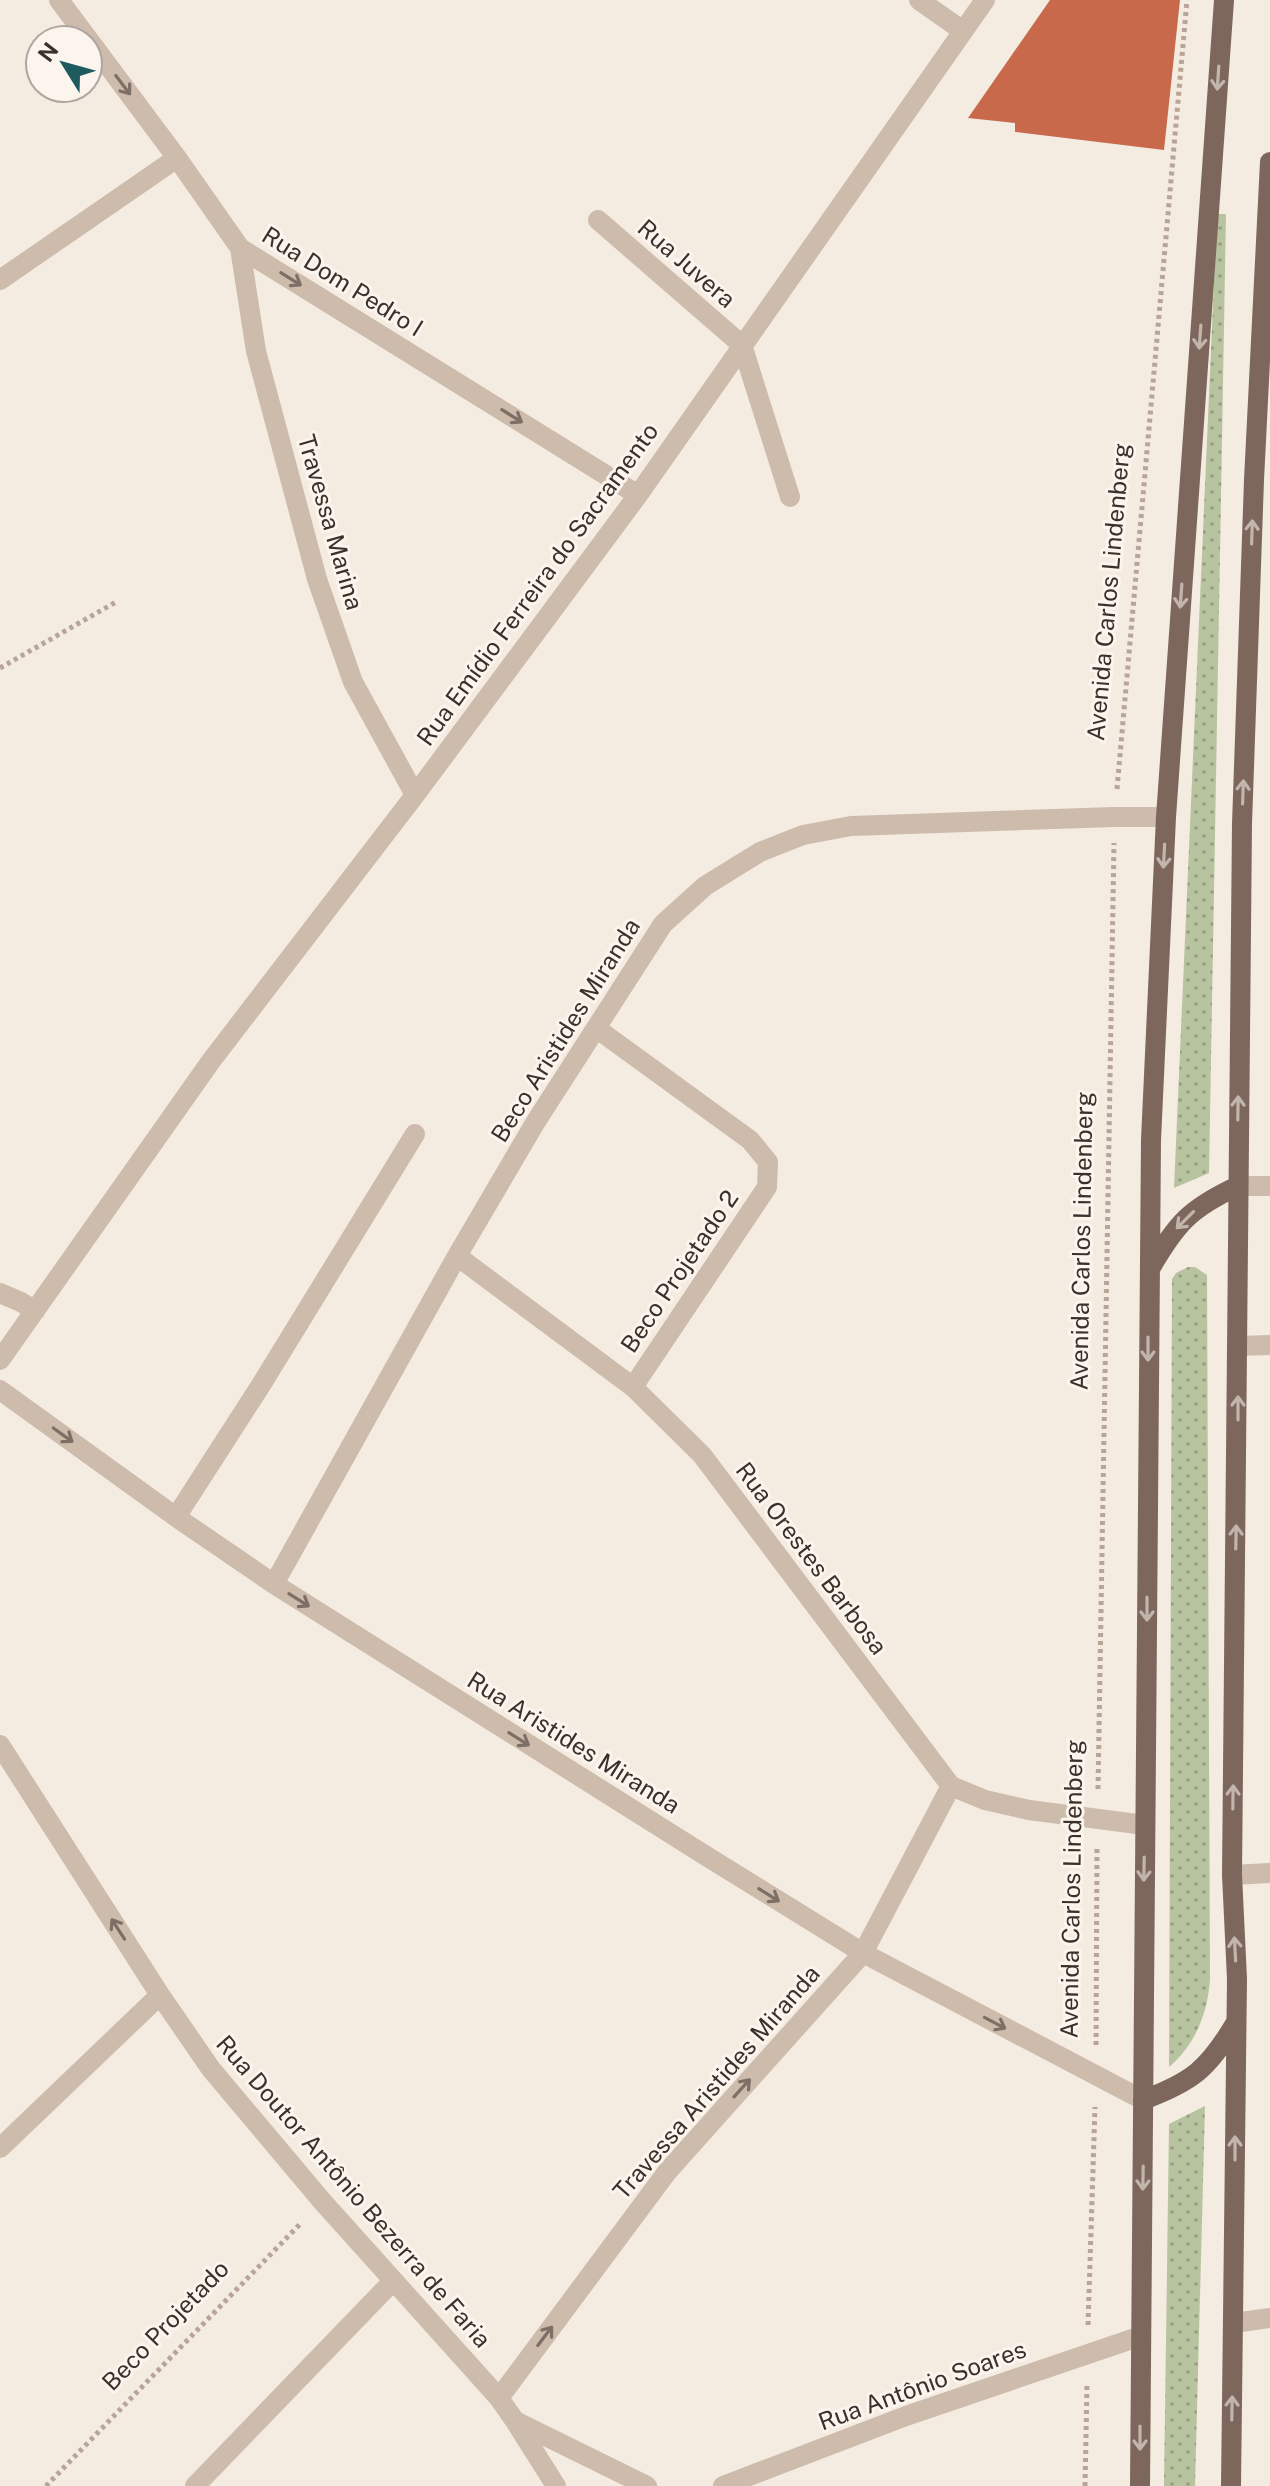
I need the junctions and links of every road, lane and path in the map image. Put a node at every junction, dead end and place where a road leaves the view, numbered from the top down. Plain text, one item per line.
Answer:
1 (59, 0) edge
2 (919, 0) edge
3 (985, 0) edge
4 (1187, 0) edge
5 (1224, 0) edge
6 (963, 31) junction
7 (177, 158) junction
8 (1270, 162) edge
9 (598, 220) dead end
10 (240, 248) junction
11 (0, 280) edge
12 (742, 345) junction
13 (1262, 481) edge
14 (638, 495) junction
15 (790, 497) dead end
16 (116, 602) dead end
17 (0, 668) edge
18 (415, 795) junction
19 (1114, 817) junction
20 (1166, 817) junction
21 (596, 1028) junction
22 (415, 1134) dead end
23 (1238, 1186) junction
24 (1270, 1186) edge
25 (457, 1256) junction
26 (1149, 1271) junction
27 (0, 1293) edge
28 (35, 1311) junction
29 (1270, 1345) edge
30 (1238, 1346) junction
31 (0, 1360) edge
32 (633, 1387) junction
33 (0, 1390) edge
34 (176, 1517) junction
35 (274, 1584) junction
36 (0, 1745) edge
37 (951, 1786) junction
38 (1097, 1818) junction
39 (1145, 1825) junction
40 (1270, 1873) edge
41 (1232, 1875) junction
42 (863, 1953) junction
43 (160, 1995) junction
44 (1235, 2024) junction
45 (1096, 2076) junction
46 (1143, 2100) junction
47 (0, 2148) edge
48 (322, 2201) junction
49 (393, 2281) junction
50 (1270, 2318) edge
51 (1234, 2323) junction
52 (1141, 2336) junction
53 (1087, 2354) junction
54 (499, 2398) junction
55 (515, 2421) junction
56 (46, 2486) edge
57 (195, 2486) edge
58 (556, 2486) edge
59 (647, 2486) edge
60 (723, 2486) edge
61 (1085, 2486) edge
62 (1140, 2486) edge
63 (1231, 2486) edge

1 -> 7 street, Rua Dom Pedro I
2 - 6 street
3 - 6 street, Rua Emídio Ferreira do Sacramento
4 - 19 path, Avenida Carlos Lindenberg
5 -> 20 main road
6 - 12 street, Rua Emídio Ferreira do Sacramento
7 - 10 street, Rua Dom Pedro I
7 - 11 street
8 - 13 main road
9 - 12 street, Rua Juvera
10 -> 14 street, Rua Dom Pedro I
10 - 18 street, Travessa Marina
12 - 14 street, Rua Emídio Ferreira do Sacramento
12 - 15 street
23 -> 13 main road
14 - 18 street, Rua Emídio Ferreira do Sacramento
16 - 17 path
18 - 28 street, Rua Emídio Ferreira do Sacramento
19 - 20 street, Beco Aristides Miranda
19 - 21 street, Beco Aristides Miranda
19 - 38 path, Avenida Carlos Lindenberg
20 -> 26 main road
21 - 25 street, Beco Aristides Miranda
21 - 32 street, Beco Projetado 2
22 - 34 street
23 - 24 street
23 -> 26 main road
23 - 30 main road
25 - 32 street, Rua Orestes Barbosa
25 - 35 street, Beco Aristides Miranda
26 -> 39 main road
27 - 28 street
28 - 31 street, Rua Emídio Ferreira do Sacramento
29 - 30 street
41 -> 30 main road
32 - 37 street, Rua Orestes Barbosa
33 -> 34 street, Rua Aristides Miranda
34 - 35 street, Rua Aristides Miranda
35 -> 42 street, Rua Aristides Miranda
43 -> 36 street, Rua Doutor Antônio Bezerra de Faria
37 - 38 street
37 - 42 street, Travessa Aristides Miranda
38 - 39 street
38 - 45 path, Avenida Carlos Lindenberg
39 -> 46 main road
40 - 41 street
44 -> 41 main road
42 -> 45 street, Rua Aristides Miranda
54 -> 42 street, Travessa Aristides Miranda
43 - 47 street
43 - 48 street, Rua Doutor Antônio Bezerra de Faria
44 - 46 main road
51 -> 44 main road
45 - 46 street, Rua Aristides Miranda
45 - 53 path, Avenida Carlos Lindenberg
46 -> 52 main road
48 - 49 street, Rua Doutor Antônio Bezerra de Faria
48 - 56 path, Beco Projetado
49 - 54 street, Rua Doutor Antônio Bezerra de Faria
49 - 57 street
50 - 51 street
63 -> 51 main road
52 - 53 street, Rua Antônio Soares
52 -> 62 main road
53 - 60 street, Rua Antônio Soares
53 - 61 path, Avenida Carlos Lindenberg
54 - 55 street, Rua Doutor Antônio Bezerra de Faria
55 - 58 street
55 - 59 street, Rua Doutor Antônio Bezerra de Faria

